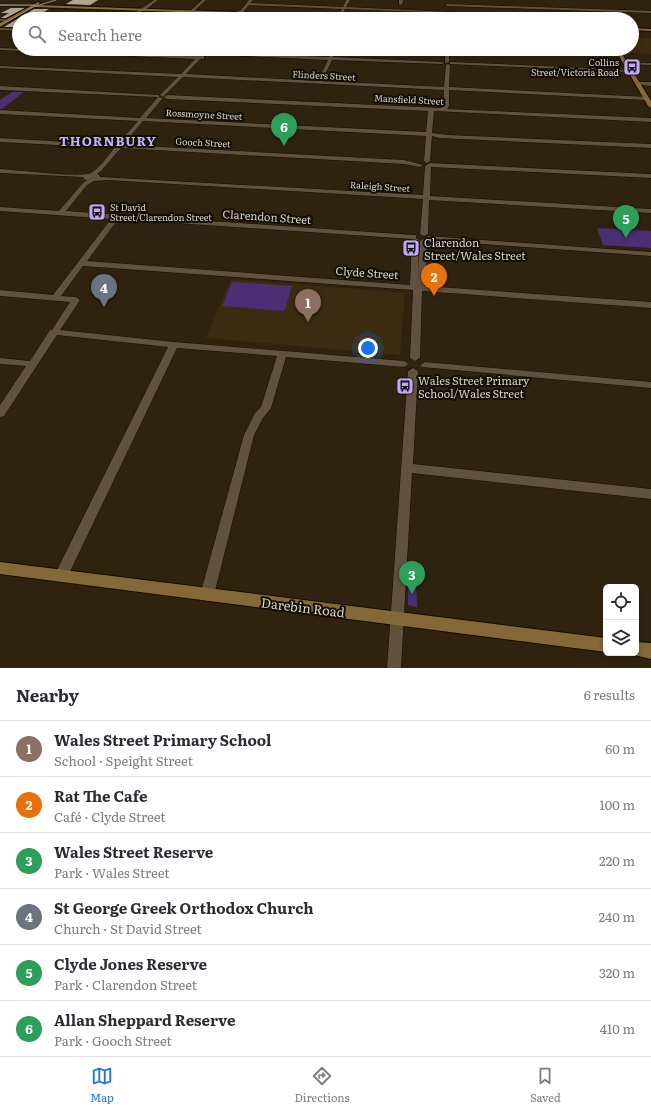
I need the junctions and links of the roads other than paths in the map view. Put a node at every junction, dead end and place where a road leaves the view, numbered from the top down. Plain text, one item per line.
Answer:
1 (156, 0) edge
2 (204, 0) edge
3 (251, 0) edge
4 (348, 0) edge
5 (42, 1) dead end
6 (48, 2) dead end
7 (447, 2) edge
8 (247, 4) junction
9 (0, 5) edge
10 (33, 6) junction
11 (343, 8) junction
12 (141, 10) junction
13 (23, 12) edge
14 (138, 12) edge
15 (191, 12) joint
16 (240, 12) edge
17 (341, 12) edge
18 (448, 12) joint
19 (651, 12) edge
20 (12, 18) edge
21 (0, 20) edge
22 (9, 20) junction
23 (0, 25) edge
24 (639, 29) edge
25 (0, 30) edge
26 (12, 30) edge
27 (651, 30) edge
28 (0, 48) edge
29 (12, 48) edge
30 (202, 56) edge
31 (281, 56) edge
32 (447, 56) edge
33 (621, 56) edge
34 (331, 58) junction
35 (447, 63) junction
36 (625, 63) junction
37 (651, 64) edge
38 (0, 67) edge
39 (630, 71) junction
40 (184, 76) junction
41 (319, 83) junction
42 (637, 83) junction
43 (651, 84) edge
44 (0, 88) edge
45 (447, 89) junction
46 (162, 96) junction
47 (646, 98) junction
48 (651, 106) edge
49 (428, 109) junction
50 (446, 109) junction
51 (0, 112) edge
52 (142, 119) junction
53 (651, 120) edge
54 (426, 134) junction
55 (0, 140) edge
56 (120, 146) junction
57 (651, 146) edge
58 (425, 163) junction
59 (0, 171) edge
60 (651, 176) edge
61 (92, 177) junction
62 (423, 198) junction
63 (0, 209) edge
64 (651, 211) edge
65 (61, 213) junction
66 (116, 217) junction
67 (420, 237) junction
68 (651, 254) edge
69 (81, 263) junction
70 (417, 288) junction
71 (0, 293) edge
72 (54, 298) junction
73 (651, 305) edge
74 (53, 332) junction
75 (174, 345) junction
76 (282, 354) junction
77 (415, 358) junction
78 (0, 361) edge
79 (34, 364) junction
80 (425, 365) junction
81 (408, 368) junction
82 (651, 385) edge
83 (0, 413) edge
84 (407, 468) junction
85 (651, 494) edge
86 (0, 568) edge
87 (61, 576) junction
88 (207, 595) junction
89 (397, 619) junction
90 (603, 645) edge
91 (639, 649) edge
92 (651, 650) edge
93 (394, 668) edge

1 - 12 street
2 - 15 street
3 - 8 street
4 - 11 street
5 - 10 street
6 - 10 street
7 - 18 street
7 - 19 street
8 - 11 street
8 - 16 street
9 - 10 street
10 - 12 street
10 - 13 street
11 - 17 street
11 - 18 street
12 - 14 street
12 - 15 street
20 - 22 street
21 - 22 street
22 - 23 street
24 - 27 street
25 - 26 street
28 - 29 street
30 - 40 street
31 - 34 street
32 - 35 street
33 - 36 street
34 - 35 street
34 - 41 street
35 - 39 street
35 - 45 street
36 - 37 street
36 - 39 street
38 - 40 street, Flinders Street
39 - 42 street
40 - 41 street, Flinders Street
40 - 46 street
41 - 45 street, Flinders Street
42 - 43 street
42 - 47 street
44 - 46 street, Mansfield Street
45 - 47 street, Flinders Street
45 - 50 street
46 - 49 street, Mansfield Street
46 - 52 street
47 - 48 street
49 - 50 street, Mansfield Street
49 - 54 street
50 - 53 street, Mansfield Street
51 - 52 street, Rossmoyne Street
52 - 54 street, Rossmoyne Street
52 - 56 street
54 - 57 street, Rossmoyne Street
54 - 58 street
55 - 56 street, Gooch Street
56 - 58 street, Gooch Street
56 - 61 street
58 - 60 street, Gooch Street
58 - 62 street
59 - 61 street, Raleigh Street
61 - 62 street, Raleigh Street
61 - 65 street
62 - 64 street, Raleigh Street
62 - 67 street
63 - 65 street, Clarendon Street
65 - 66 street, Clarendon Street
66 - 67 street, Clarendon Street
66 - 69 street
67 - 68 street, Clarendon Street
67 - 70 street
69 - 70 street, Clyde Street
69 - 72 street
70 - 73 street, Clyde Street
70 - 77 street
71 - 72 street
72 - 74 street
74 - 75 street
74 - 79 street
75 - 76 street
75 - 87 street
76 - 81 street
76 - 88 street
77 - 80 street
77 - 81 street
78 - 79 street
79 - 83 street
80 - 81 street
80 - 82 street
81 - 84 street
84 - 85 street
84 - 89 street
86 - 87 street, Darebin Road
87 - 88 street, Darebin Road
88 - 89 street, Darebin Road
89 - 90 street, Darebin Road
89 - 93 street
91 - 92 street

